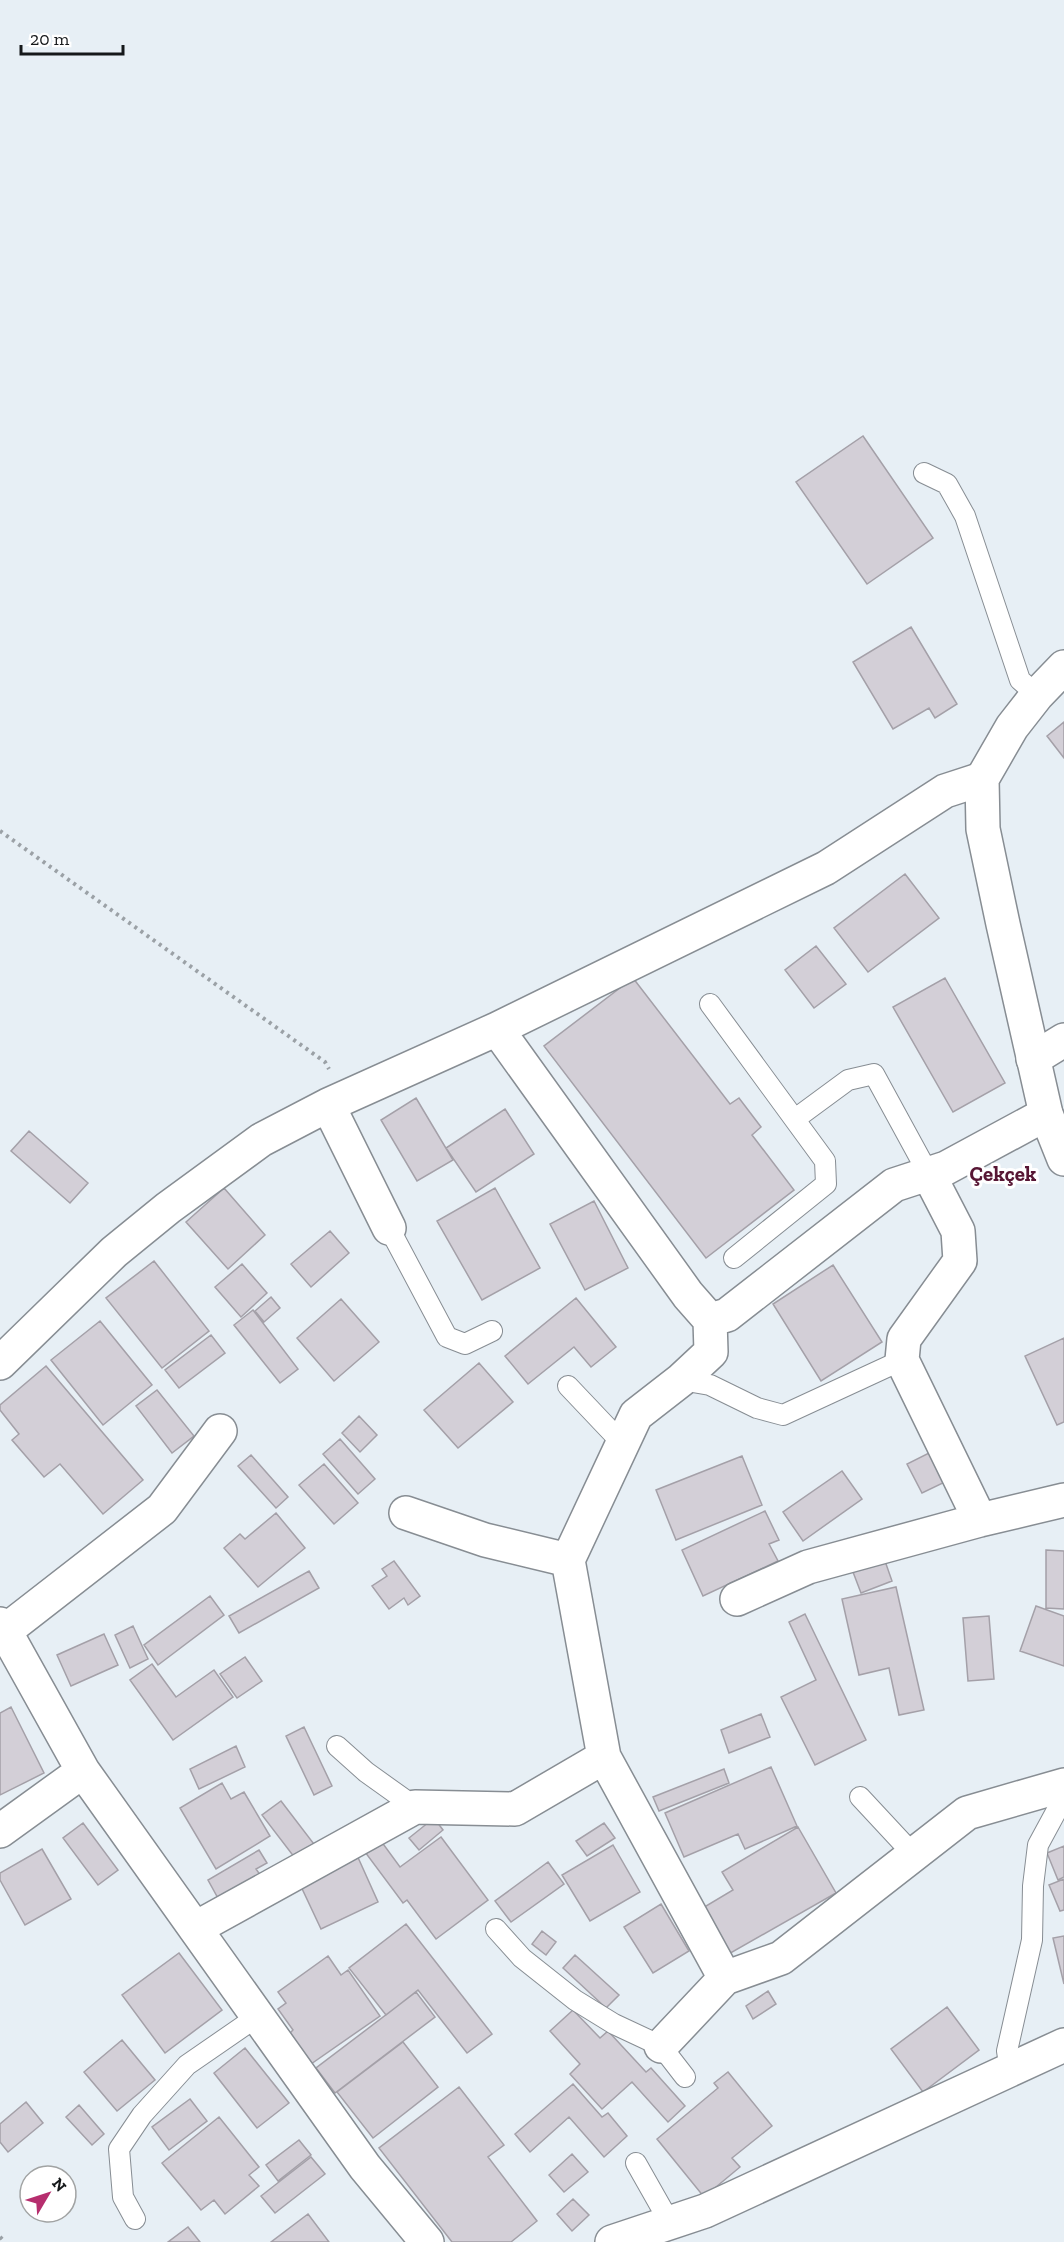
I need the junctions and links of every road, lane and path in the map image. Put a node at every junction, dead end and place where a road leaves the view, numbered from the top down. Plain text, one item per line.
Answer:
1 (924, 473) dead end
2 (1064, 667) edge
3 (1037, 695) junction
4 (982, 779) junction
5 (0, 831) edge
6 (710, 1004) dead end
7 (497, 1029) junction
8 (1064, 1040) edge
9 (1033, 1059) junction
10 (338, 1101) junction
11 (1046, 1114) junction
12 (795, 1119) junction
13 (1064, 1159) edge
14 (928, 1173) junction
15 (389, 1228) joint
16 (734, 1258) dead end
17 (710, 1320) junction
18 (492, 1331) dead end
19 (902, 1360) junction
20 (0, 1363) edge
21 (681, 1380) junction
22 (568, 1386) dead end
23 (220, 1431) dead end
24 (622, 1444) junction
25 (1064, 1500) edge
26 (406, 1513) dead end
27 (980, 1520) junction
28 (568, 1560) junction
29 (737, 1599) dead end
30 (2, 1630) edge
31 (337, 1746) dead end
32 (604, 1757) junction
33 (83, 1771) junction
34 (1064, 1785) edge
35 (860, 1797) dead end
36 (1064, 1797) edge
37 (415, 1807) junction
38 (0, 1831) edge
39 (913, 1854) junction
40 (196, 1928) junction
41 (496, 1929) dead end
42 (725, 1978) junction
43 (258, 2016) junction
44 (1064, 2045) edge
45 (661, 2046) junction
46 (1010, 2070) junction
47 (685, 2077) dead end
48 (636, 2163) dead end
49 (135, 2219) dead end
50 (670, 2223) junction
51 (0, 2237) edge
52 (5, 2242) edge
53 (427, 2242) edge
54 (612, 2242) edge

1 - 3 lane
2 - 3 street
3 - 4 street
4 - 7 street
4 - 9 street
5 - 10 path
6 - 12 lane
7 - 10 street
7 - 17 street
8 - 9 street
9 - 11 street
10 - 15 street
10 - 20 street
11 - 13 street
11 - 14 street
12 - 14 lane
12 - 16 lane
14 - 17 street
14 - 19 street
15 - 18 lane
17 - 21 street
19 - 21 lane
19 - 27 street
21 - 24 street
22 - 24 lane
23 - 30 street
24 - 28 street
25 - 27 street
26 - 28 street
27 - 29 street
28 - 32 street
30 - 33 street
31 - 37 lane
32 - 37 street
32 - 42 street
33 - 38 street
33 - 40 street
34 - 39 street
35 - 39 lane
36 - 46 lane
37 - 40 street
39 - 42 street
40 - 43 street
41 - 45 lane
42 - 45 street
43 - 49 lane
43 - 53 street
44 - 46 street
45 - 47 lane
46 - 50 street
48 - 50 lane
50 - 54 street
51 - 52 path

